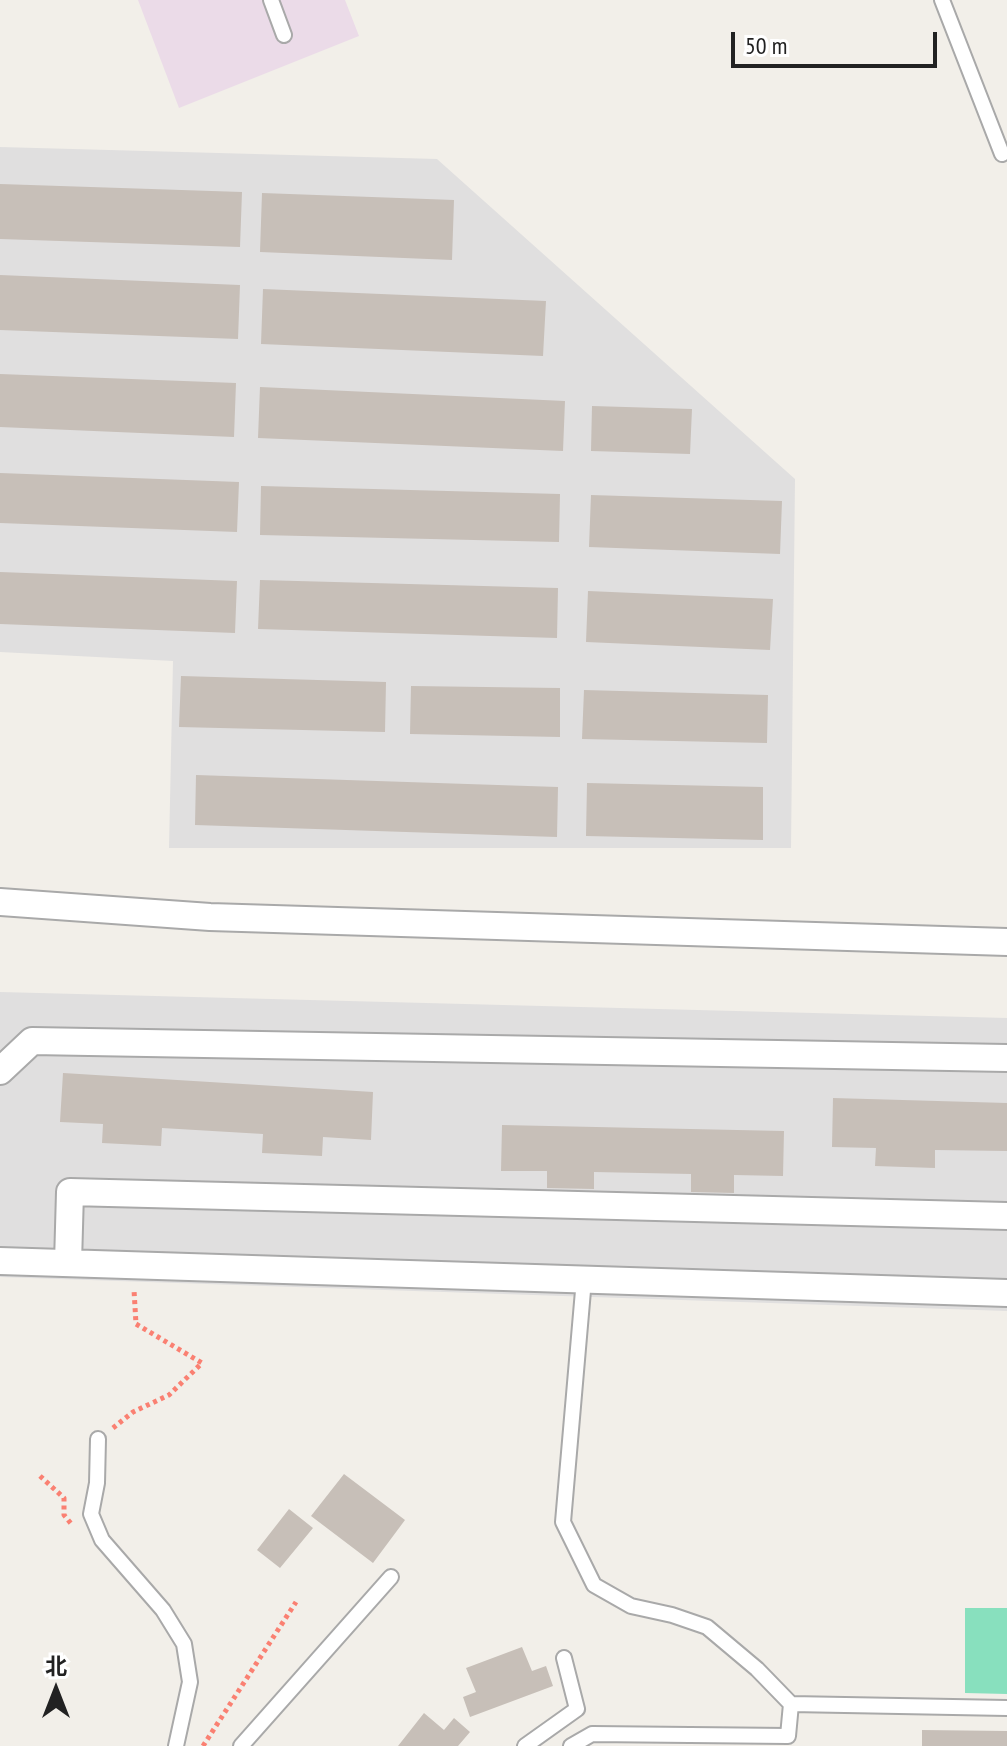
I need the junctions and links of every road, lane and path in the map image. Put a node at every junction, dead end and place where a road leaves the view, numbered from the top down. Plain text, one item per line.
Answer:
1 (271, 0) edge
2 (942, 0) edge
3 (284, 35) dead end
4 (1002, 154) dead end
5 (0, 902) edge
6 (1007, 942) edge
7 (1007, 1058) edge
8 (0, 1071) edge
9 (1007, 1216) edge
10 (0, 1261) edge
11 (68, 1263) junction
12 (132, 1265) junction
13 (584, 1279) junction
14 (1007, 1293) edge
15 (98, 1439) joint
16 (391, 1577) dead end
17 (296, 1602) dead end
18 (564, 1658) dead end
19 (791, 1704) junction
20 (1007, 1708) edge
21 (176, 1746) edge
22 (203, 1746) edge
23 (241, 1746) edge
24 (525, 1746) edge
25 (571, 1746) edge

1 - 3 lane
2 - 4 lane
5 - 6 street
7 - 8 street
9 - 11 street
10 - 11 street
11 - 12 street
12 - 13 street
12 - 15 path
13 - 14 street
13 - 19 lane
15 - 21 lane
16 - 23 lane
17 - 22 path
18 - 24 lane
19 - 20 lane
19 - 25 lane

